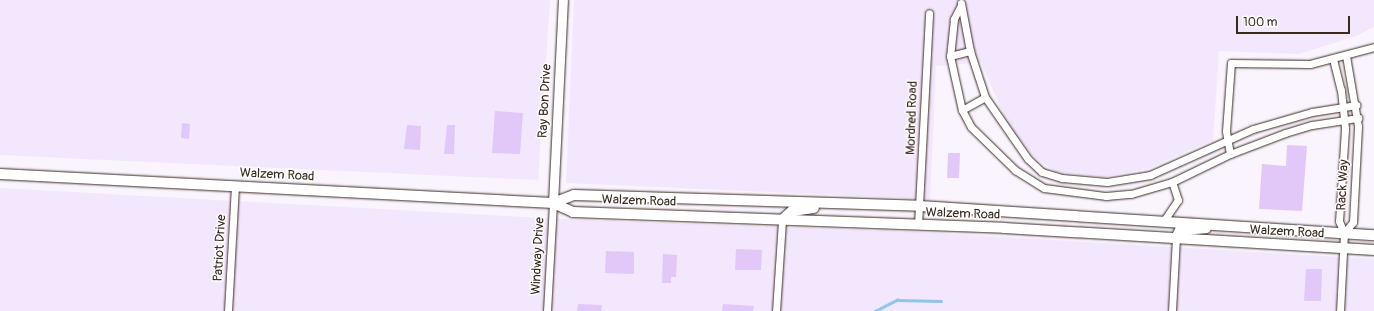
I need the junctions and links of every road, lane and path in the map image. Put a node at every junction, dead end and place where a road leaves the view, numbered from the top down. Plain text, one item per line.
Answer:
1 (563, 0) edge
2 (961, 2) edge
3 (929, 13) dead end
4 (1374, 47) edge
5 (970, 51) junction
6 (950, 56) junction
7 (1346, 56) junction
8 (1333, 59) junction
9 (985, 97) junction
10 (1356, 105) junction
11 (1344, 107) junction
12 (962, 110) junction
13 (1358, 118) junction
14 (1345, 120) junction
15 (1226, 141) junction
16 (1230, 154) junction
17 (0, 174) edge
18 (1172, 182) junction
19 (235, 186) junction
20 (553, 203) junction
21 (846, 204) junction
22 (920, 206) junction
23 (1164, 219) junction
24 (782, 220) junction
25 (918, 225) junction
26 (1240, 225) junction
27 (1344, 233) junction
28 (1374, 235) edge
29 (1176, 238) junction
30 (1343, 248) junction
31 (1374, 250) edge
32 (228, 311) edge
33 (547, 311) edge
34 (776, 311) edge
35 (1172, 311) edge
36 (1340, 311) edge

1 - 20 street, Ray Bon Drive
2 - 5 street
2 - 6 street
3 - 22 street, Mordred Road
4 - 7 street
5 - 6 street
5 - 9 street
6 - 12 street
7 - 8 street
7 - 10 street, Rack Way
8 - 11 street, Rack Way
8 - 15 street
9 - 12 street
9 - 15 street
10 - 11 street
10 - 13 street, Rack Way
11 - 14 street, Rack Way
11 - 15 street
12 - 18 street
13 - 14 street
13 - 27 street, Rack Way
14 - 16 street
14 - 27 street, Rack Way
15 - 16 street
16 - 18 street
17 - 19 main road, Walzem Road
18 - 23 street
19 - 20 main road, Walzem Road
19 - 32 street, Patriot Drive
20 - 21 main road, Walzem Road
20 - 24 main road, Walzem Road
20 - 33 street, Windway Drive
21 - 22 main road, Walzem Road
21 - 24 main road
22 - 23 main road, Walzem Road
22 - 25 street, Mordred Road
23 - 26 main road, Walzem Road
24 - 25 main road, Walzem Road
24 - 34 street
25 - 29 main road, Walzem Road
26 - 27 main road, Walzem Road
26 - 29 main road
27 - 28 main road, Walzem Road
27 - 30 street
29 - 30 main road, Walzem Road
29 - 35 street
30 - 31 main road, Walzem Road
30 - 36 street

